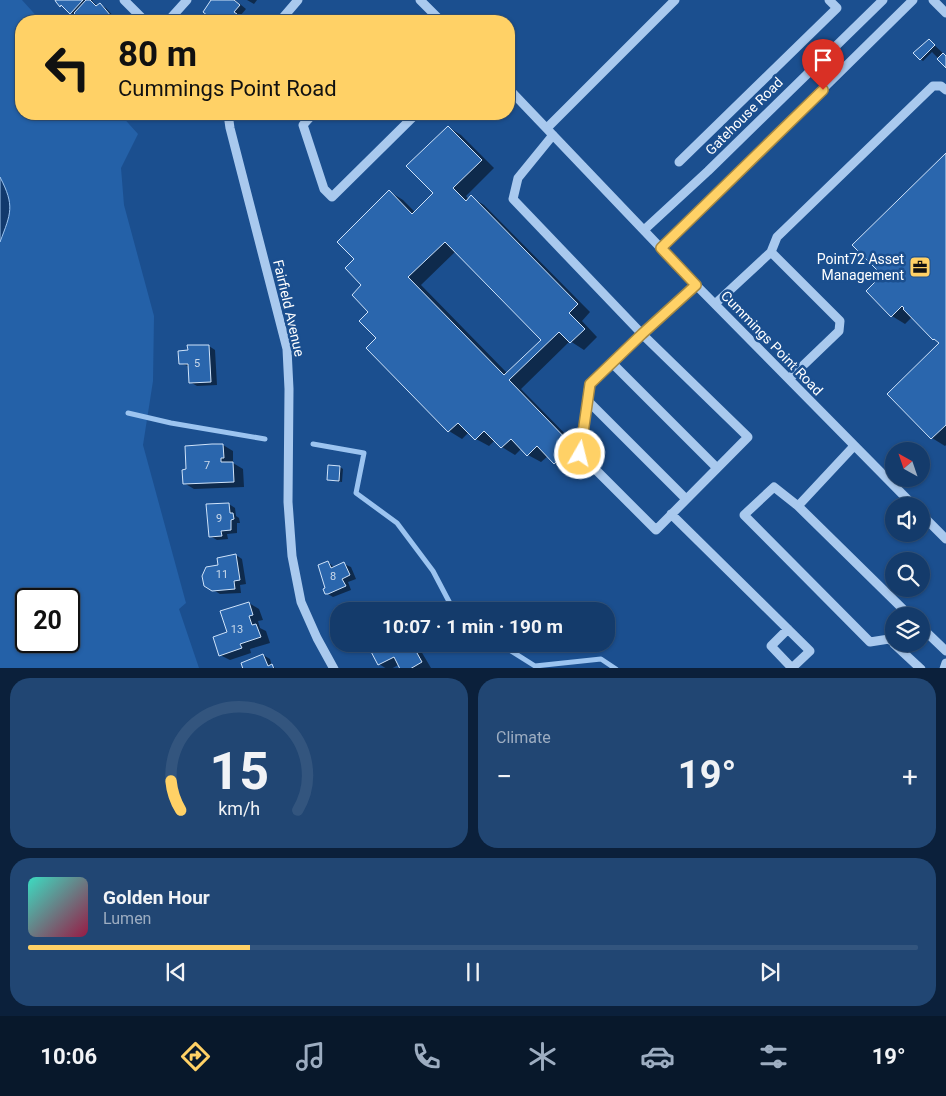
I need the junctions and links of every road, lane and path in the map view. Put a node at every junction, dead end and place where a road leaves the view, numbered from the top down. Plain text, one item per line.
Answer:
1 (124, 0) edge
2 (187, 0) edge
3 (298, 0) edge
4 (420, 0) edge
5 (676, 0) edge
6 (829, 0) edge
7 (883, 0) edge
8 (914, 0) edge
9 (933, 0) edge
10 (946, 13) edge
11 (139, 15) edge
12 (173, 15) edge
13 (285, 15) edge
14 (435, 15) edge
15 (946, 90) edge
16 (515, 95) edge
17 (229, 120) edge
18 (307, 120) edge
19 (410, 120) edge
20 (550, 131) junction
21 (679, 162) dead end
22 (644, 230) junction
23 (661, 248) junction
24 (771, 252) junction
25 (696, 285) junction
26 (715, 304) junction
27 (642, 334) junction
28 (612, 363) junction
29 (789, 379) junction
30 (587, 400) junction
31 (854, 446) junction
32 (717, 468) junction
33 (905, 497) edge
34 (686, 499) junction
35 (798, 506) junction
36 (671, 514) junction
37 (930, 523) edge
38 (946, 539) edge
39 (901, 607) edge
40 (788, 629) dead end
41 (930, 636) edge
42 (885, 640) edge
43 (946, 651) edge
44 (904, 652) edge
45 (946, 663) edge
46 (334, 668) edge
47 (921, 668) edge
48 (944, 668) edge

1 - 11 street
2 - 12 street
3 - 13 street
4 - 14 street
5 - 20 street
6 - 21 street
7 - 22 street, Gatehouse Road
8 - 23 street
9 - 10 street
15 - 24 street
16 - 20 street, Cummings Point Road
17 - 46 street, Fairfield Avenue
18 - 19 street
20 - 22 street, Cummings Point Road
20 - 27 street
22 - 23 street, Cummings Point Road
23 - 25 street, Cummings Point Road
24 - 26 street
24 - 29 street
25 - 26 street, Cummings Point Road
25 - 27 street
26 - 29 street, Cummings Point Road
27 - 28 street
27 - 32 street
28 - 30 street
28 - 32 street
29 - 31 street, Cummings Point Road
30 - 34 street
30 - 36 street
31 - 33 street, Cummings Point Road
31 - 35 street
32 - 34 street
34 - 36 street
35 - 39 street
35 - 42 street
36 - 40 street
37 - 38 street
41 - 43 street
44 - 47 street
45 - 48 street

